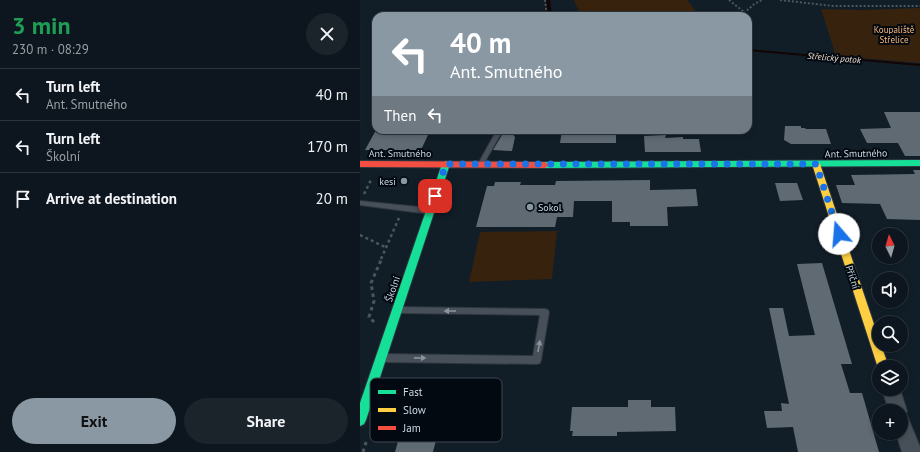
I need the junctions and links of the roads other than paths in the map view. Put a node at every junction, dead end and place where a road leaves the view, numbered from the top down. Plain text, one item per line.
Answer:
1 (498, 134) edge
2 (920, 163) edge
3 (360, 164) edge
4 (446, 164) junction
5 (481, 164) junction
6 (816, 164) junction
7 (360, 203) edge
8 (431, 211) junction
9 (397, 310) junction
10 (381, 358) junction
11 (881, 360) edge
12 (374, 378) edge
13 (370, 390) edge
14 (360, 420) edge
15 (908, 440) edge
16 (912, 452) edge

1 - 5 lane
2 - 6 street, Ant. Smutného
3 - 4 street, Ant. Smutného
4 - 5 street, Ant. Smutného
4 - 8 street, Školní
5 - 6 street, Ant. Smutného
6 - 11 street, Příční
7 - 8 lane
8 - 9 street, Školní
9 - 10 street, Školní
10 -> 9 lane
10 - 12 street, Školní
13 - 14 street, Školní
15 - 16 street

